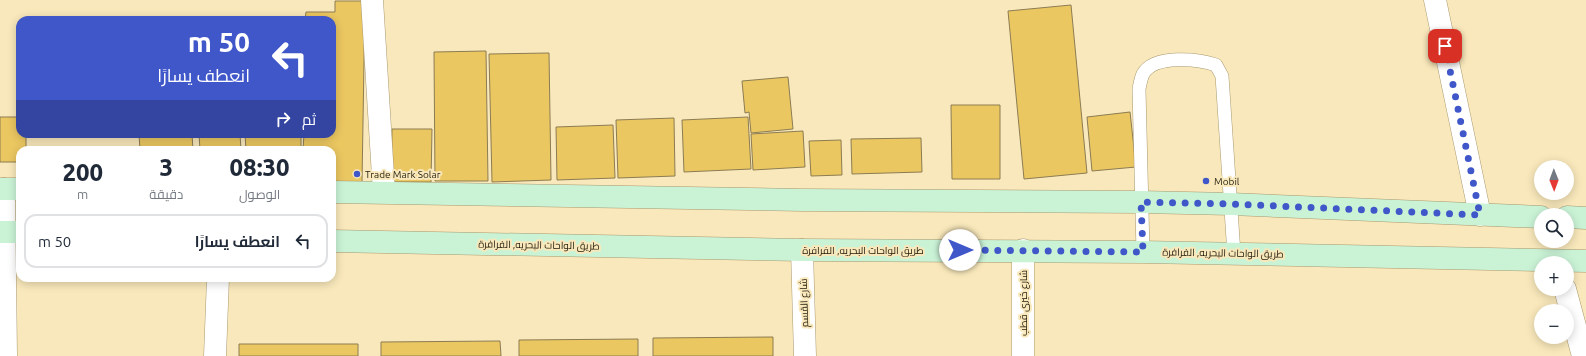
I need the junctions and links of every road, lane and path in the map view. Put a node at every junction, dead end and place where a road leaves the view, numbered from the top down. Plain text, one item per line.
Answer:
1 (372, 0) edge
2 (1435, 0) edge
3 (8, 189) edge
4 (336, 192) edge
5 (384, 192) junction
6 (1141, 202) junction
7 (1231, 204) junction
8 (1480, 215) junction
9 (1534, 217) edge
10 (1574, 217) edge
11 (1586, 218) edge
12 (8, 232) edge
13 (336, 241) edge
14 (802, 250) junction
15 (1023, 250) junction
16 (1143, 252) junction
17 (1234, 254) junction
18 (1534, 261) edge
19 (1574, 261) edge
20 (1586, 261) edge
21 (218, 282) edge
22 (1567, 296) edge
23 (6, 356) edge
24 (215, 356) edge
25 (805, 356) edge
26 (1023, 356) edge
27 (1583, 356) edge

1 - 5 street
2 - 8 street
3 - 12 street
4 - 5 main road
5 - 6 main road
6 - 7 main road
6 - 7 lane
6 - 16 lane
7 - 8 main road
7 - 17 lane
8 - 9 main road
10 - 11 main road
12 - 23 street
13 - 14 main road, طريق الواحات البحريه, الفرافرة
14 - 15 main road, طريق الواحات البحريه, الفرافرة
14 - 25 street, شارع القسم
15 - 16 main road, طريق الواحات البحريه, الفرافرة
15 - 26 street, شارع خيرى قطب
16 - 17 main road, طريق الواحات البحريه, الفرافرة
17 - 18 main road, طريق الواحات البحريه, الفرافرة
19 - 20 main road, طريق الواحات البحريه, الفرافرة
21 - 24 street
22 - 27 street

